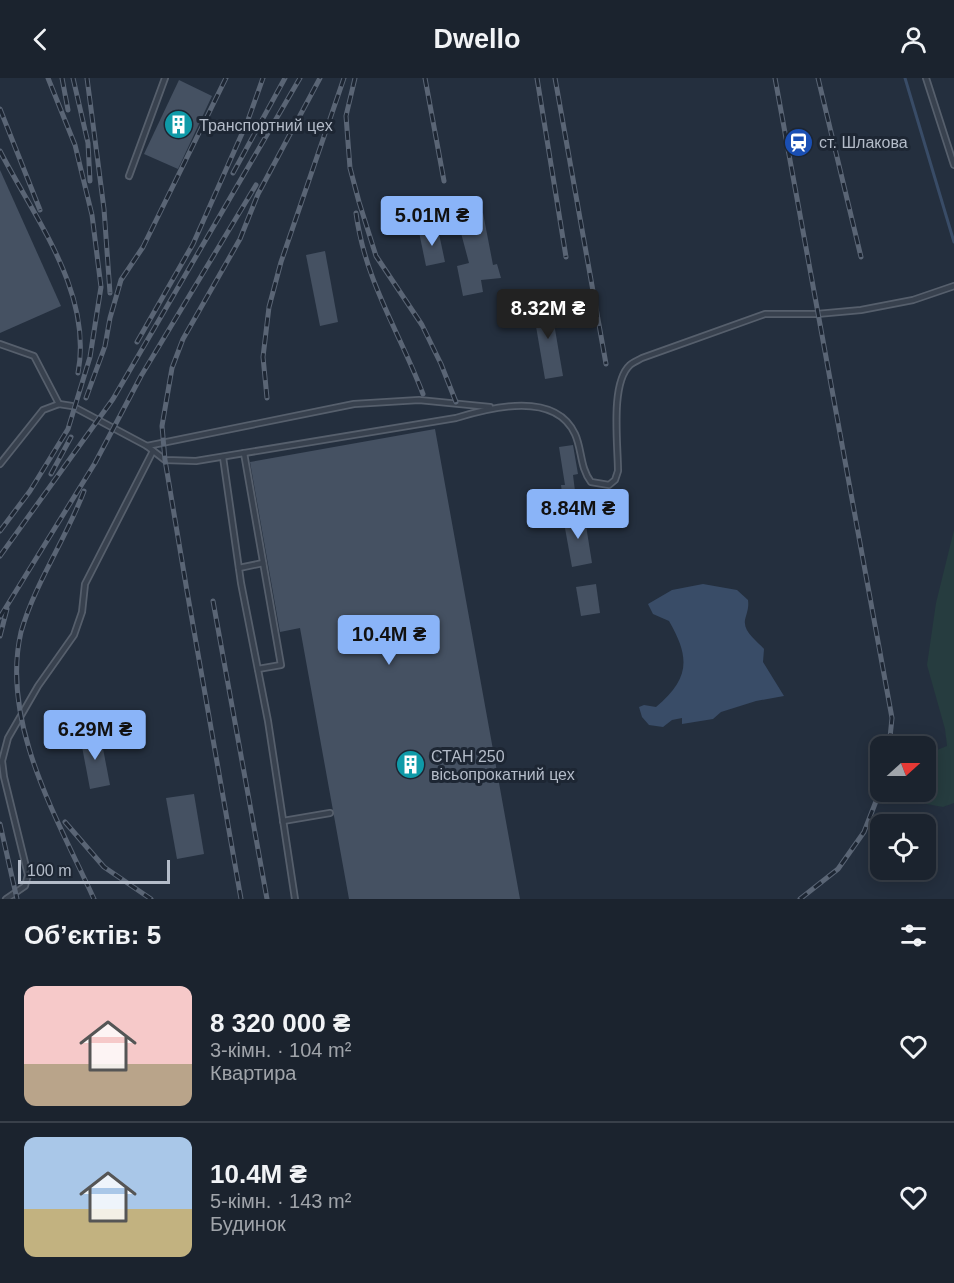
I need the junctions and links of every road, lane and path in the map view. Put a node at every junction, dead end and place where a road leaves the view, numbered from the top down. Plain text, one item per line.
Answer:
1 (165, 78) edge
2 (926, 78) edge
3 (954, 165) edge
4 (129, 176) dead end
5 (954, 286) edge
6 (0, 344) edge
7 (59, 404) junction
8 (493, 407) junction
9 (147, 446) junction
10 (153, 451) junction
11 (244, 453) junction
12 (223, 457) junction
13 (0, 464) edge
14 (263, 563) junction
15 (239, 568) junction
16 (258, 669) junction
17 (330, 813) dead end
18 (283, 821) junction
19 (6, 899) edge
20 (295, 899) edge

1 - 4 lane
2 - 3 lane
5 - 8 lane
6 - 7 lane
7 - 9 lane
7 - 13 lane
8 - 9 lane
8 - 11 lane
9 - 10 lane
10 - 12 lane
10 - 19 lane
11 - 12 lane
11 - 14 lane
12 - 15 lane
14 - 15 lane
14 - 16 lane
15 - 16 lane
16 - 18 lane
17 - 18 lane
18 - 20 lane

